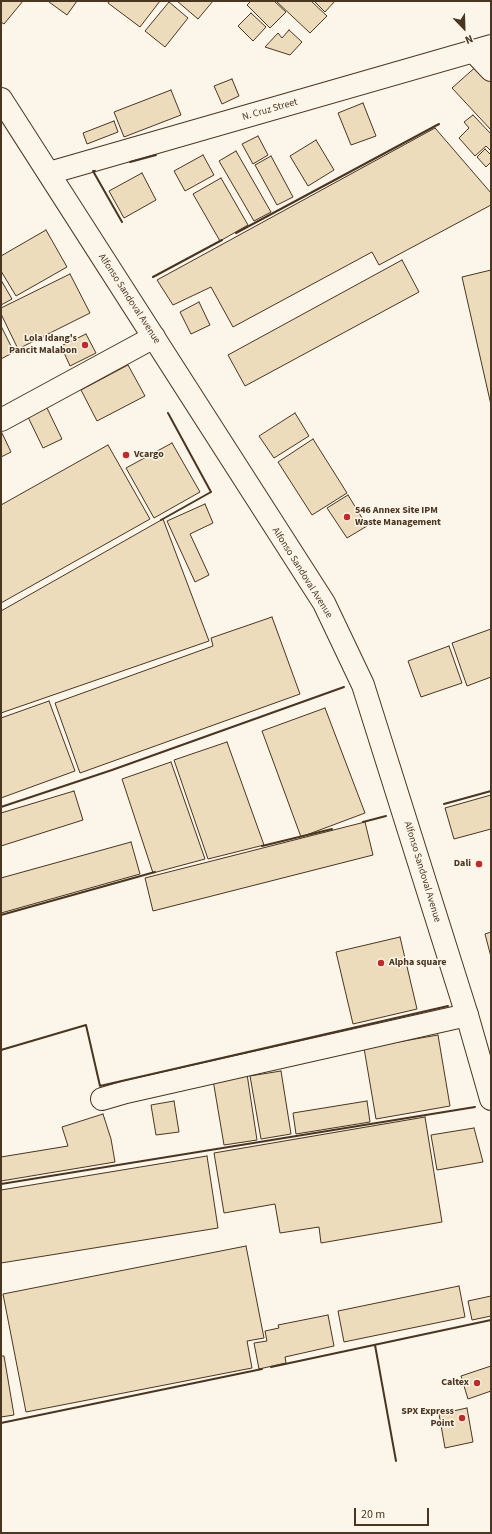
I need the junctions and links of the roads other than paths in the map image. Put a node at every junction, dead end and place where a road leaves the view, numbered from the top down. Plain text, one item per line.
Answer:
1 (482, 49) edge
2 (491, 70) edge
3 (1, 99) edge
4 (49, 173) junction
5 (154, 337) junction
6 (1, 420) edge
7 (467, 1015) junction
8 (102, 1099) dead end
9 (491, 1099) edge

1 - 2 main road
1 - 4 main road, N. Cruz Street
3 - 4 main road, Alfonso Sandoval Avenue
4 - 5 main road, Alfonso Sandoval Avenue
5 - 6 main road
5 - 7 main road, Alfonso Sandoval Avenue
7 - 8 main road
7 - 9 main road, Alfonso Sandoval Avenue

